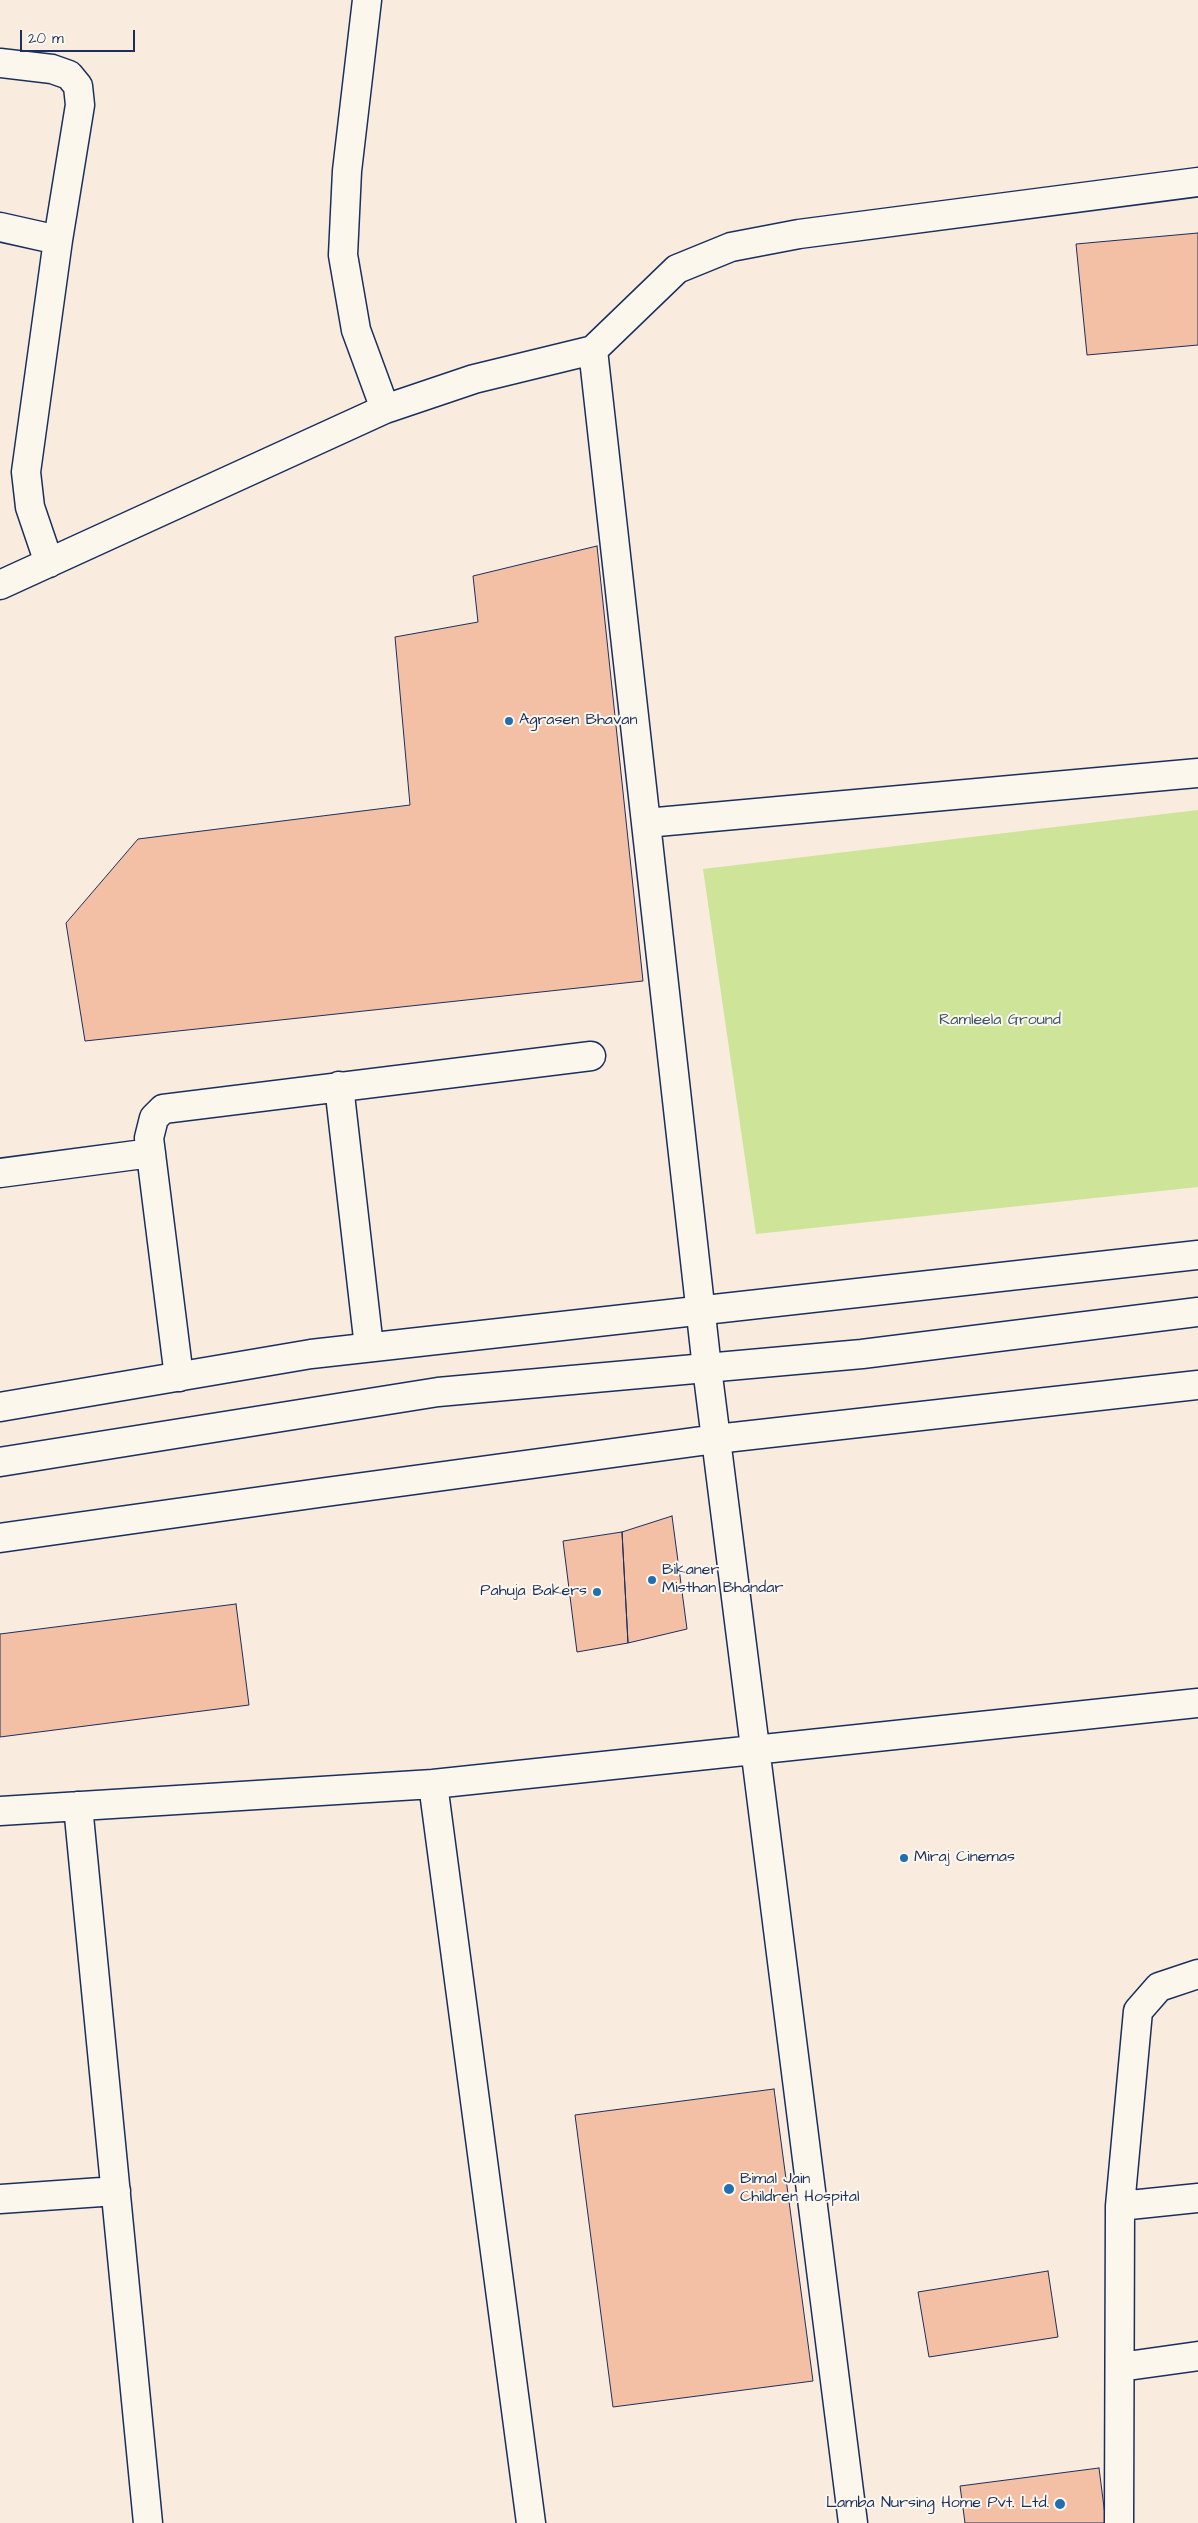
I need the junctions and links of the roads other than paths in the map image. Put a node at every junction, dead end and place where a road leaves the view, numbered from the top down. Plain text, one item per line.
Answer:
1 (367, 0) edge
2 (0, 63) edge
3 (1198, 182) edge
4 (0, 227) edge
5 (58, 240) junction
6 (593, 350) junction
7 (385, 409) junction
8 (49, 563) junction
9 (0, 585) edge
10 (1198, 774) edge
11 (646, 823) junction
12 (591, 1056) dead end
13 (339, 1086) junction
14 (151, 1153) junction
15 (0, 1173) edge
16 (1198, 1256) edge
17 (700, 1310) junction
18 (1198, 1312) edge
19 (370, 1347) junction
20 (707, 1368) junction
21 (179, 1377) junction
22 (1198, 1384) edge
23 (0, 1407) edge
24 (716, 1439) junction
25 (0, 1462) edge
26 (0, 1538) edge
27 (1198, 1703) edge
28 (755, 1749) junction
29 (432, 1784) junction
30 (78, 1806) junction
31 (0, 1811) edge
32 (1198, 1974) edge
33 (116, 2191) junction
34 (1198, 2198) edge
35 (0, 2200) edge
36 (1120, 2206) junction
37 (1198, 2356) edge
38 (1120, 2367) junction
39 (148, 2523) edge
40 (531, 2523) edge
41 (853, 2523) edge
42 (1119, 2523) edge

1 - 7 street
2 - 5 street
3 - 6 street
4 - 5 street
5 - 8 street
6 - 7 street
6 - 11 street
7 - 8 street
8 - 9 street
10 - 11 street
11 - 17 street
12 - 13 street
13 - 14 street
13 - 19 street
14 - 15 street
14 - 21 street
16 - 17 street
17 - 19 street
17 - 20 street
18 - 20 street
19 - 21 street
20 - 24 street
20 - 25 street
21 - 23 street
22 - 24 street
24 - 26 street
24 - 28 street
27 - 28 street
28 - 29 street
28 - 41 street
29 - 30 street
29 - 40 street
30 - 31 street
30 - 33 street
32 - 36 street
33 - 35 street
33 - 39 street
34 - 36 street
36 - 38 street
37 - 38 street
38 - 42 street

